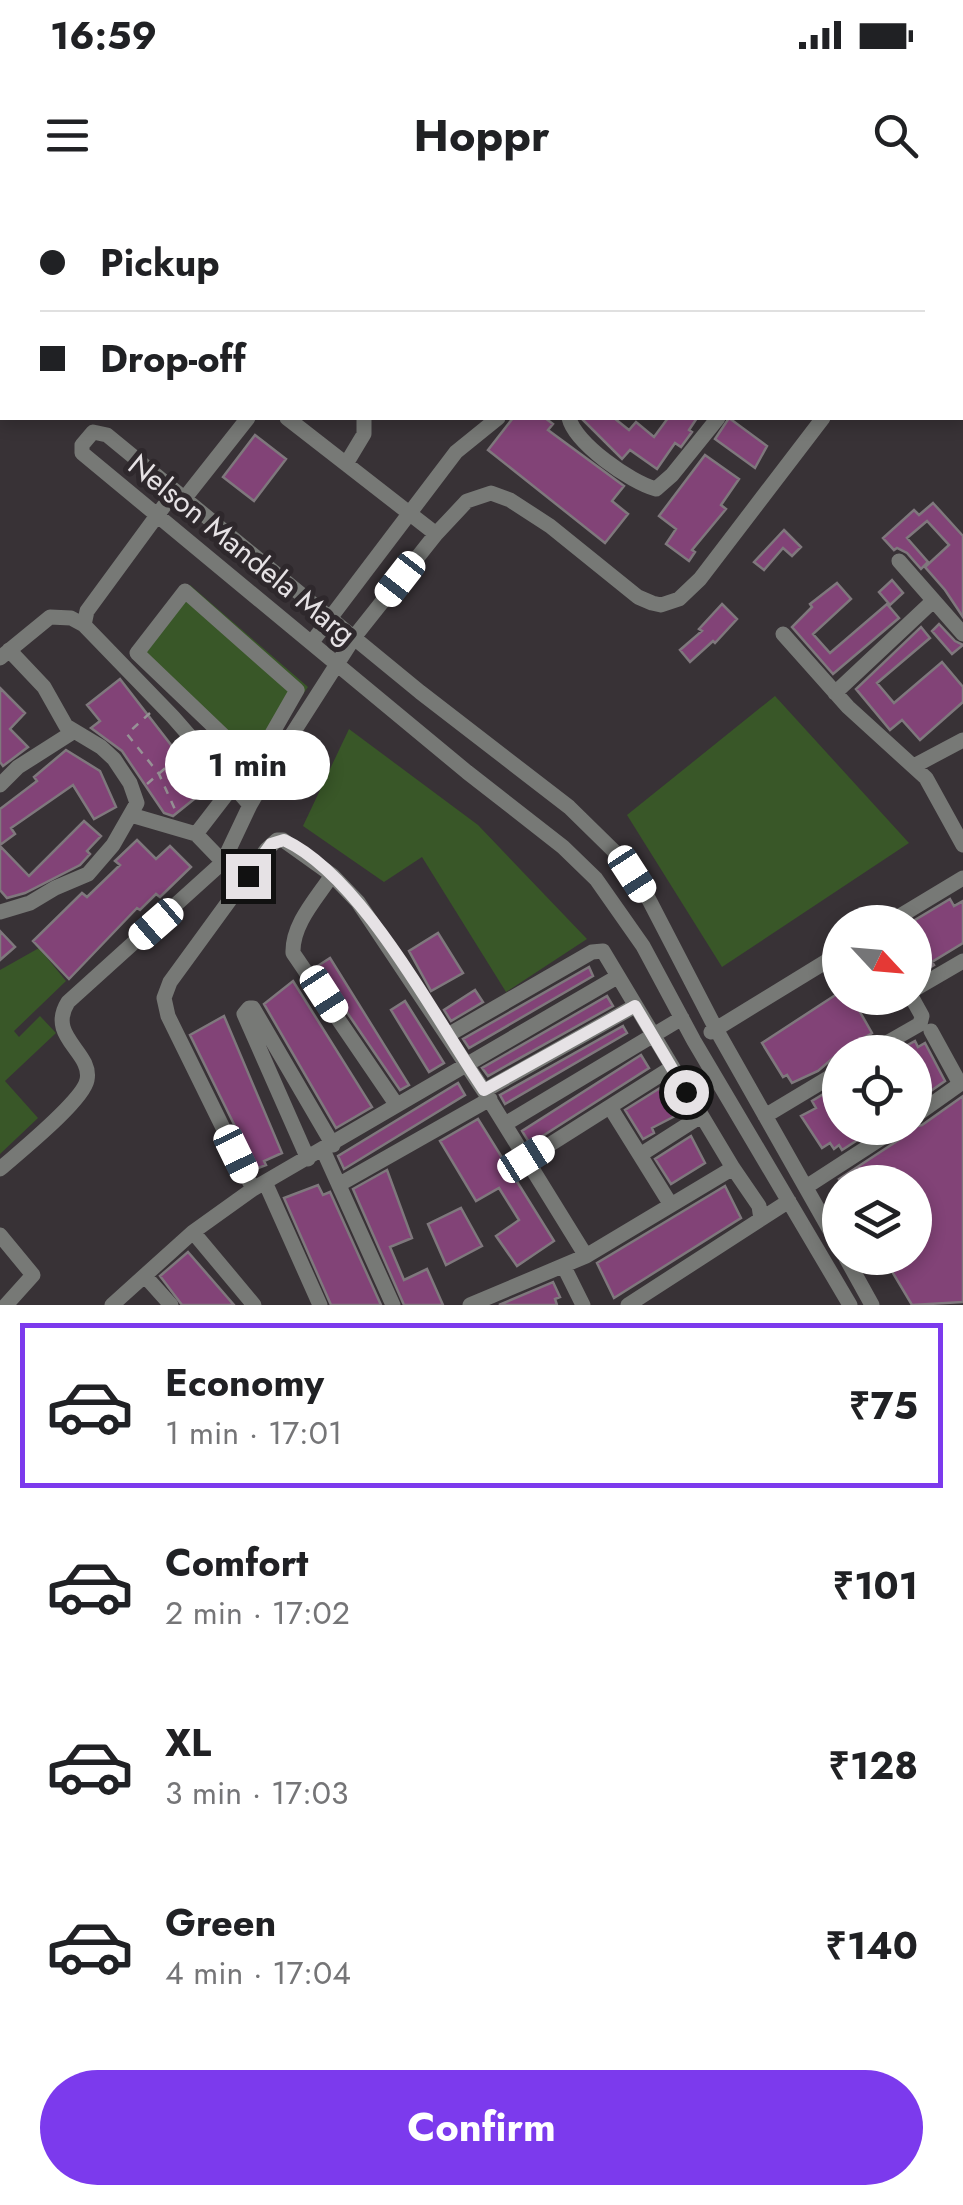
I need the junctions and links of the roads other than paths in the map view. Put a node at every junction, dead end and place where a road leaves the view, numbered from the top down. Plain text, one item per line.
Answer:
1 (246, 420) edge
2 (290, 420) edge
3 (364, 420) edge
4 (496, 420) edge
5 (570, 420) edge
6 (716, 420) edge
7 (821, 420) edge
8 (346, 464) junction
9 (180, 495) junction
10 (408, 513) junction
11 (156, 516) junction
12 (436, 534) junction
13 (899, 562) dead end
14 (934, 600) junction
15 (330, 618) junction
16 (84, 625) junction
17 (782, 634) dead end
18 (963, 634) edge
19 (355, 636) junction
20 (312, 642) junction
21 (4, 654) edge
22 (338, 662) junction
23 (835, 693) junction
24 (74, 732) junction
25 (963, 740) edge
26 (254, 765) junction
27 (914, 766) junction
28 (0, 785) edge
29 (234, 786) junction
30 (250, 805) junction
31 (131, 815) junction
32 (196, 834) junction
33 (963, 845) edge
34 (223, 862) junction
35 (332, 875) junction
36 (963, 878) edge
37 (918, 905) edge
38 (0, 912) edge
39 (963, 961) edge
40 (822, 964) edge
41 (617, 976) junction
42 (932, 979) edge
43 (635, 1006) junction
44 (920, 1015) edge
45 (682, 1018) junction
46 (716, 1029) junction
47 (931, 1032) dead end
48 (448, 1035) junction
49 (652, 1035) junction
50 (898, 1035) edge
51 (694, 1041) junction
52 (963, 1048) edge
53 (947, 1058) junction
54 (466, 1063) junction
55 (672, 1068) junction
56 (822, 1082) edge
57 (487, 1095) junction
58 (396, 1104) junction
59 (932, 1104) edge
60 (610, 1106) junction
61 (701, 1116) junction
62 (765, 1116) junction
63 (505, 1124) junction
64 (871, 1145) edge
65 (328, 1148) junction
66 (640, 1155) junction
67 (308, 1159) junction
68 (526, 1159) junction
69 (732, 1168) junction
70 (0, 1169) edge
71 (340, 1184) junction
72 (259, 1186) junction
73 (806, 1187) junction
74 (788, 1201) junction
75 (671, 1206) junction
76 (822, 1216) edge
77 (761, 1219) junction
78 (193, 1232) junction
79 (0, 1236) edge
80 (586, 1256) junction
81 (564, 1266) junction
82 (855, 1275) edge
83 (145, 1276) junction
84 (16, 1302) edge
85 (112, 1305) edge
86 (171, 1305) edge
87 (254, 1305) edge
88 (320, 1305) edge
89 (392, 1305) edge
90 (470, 1305) edge
91 (583, 1305) edge
92 (628, 1305) edge
93 (850, 1305) edge
94 (872, 1305) edge

1 - 9 street
2 - 8 street
3 - 8 street
4 - 10 street
5 - 6 street
7 - 12 street
8 - 10 street
9 - 11 street
9 - 11 street, Nelson Mandela Marg
9 - 15 street, Nelson Mandela Marg
10 - 12 street
10 - 15 street
11 - 16 street
11 - 20 street, Nelson Mandela Marg
12 - 19 street
13 - 14 street
14 - 18 street
14 - 23 street
15 - 19 street, Nelson Mandela Marg
15 - 20 street
16 - 21 street
16 - 29 street
17 - 23 street
19 - 22 street
19 - 46 street, Nelson Mandela Marg
20 - 22 street, Nelson Mandela Marg
21 - 24 street
22 - 30 street
22 - 45 street, Nelson Mandela Marg
23 - 27 street
24 - 28 street
24 - 31 street
25 - 27 street
26 - 26 street
26 - 30 street
27 - 33 street
29 - 30 street
29 - 32 street
30 - 34 street
31 - 32 street
31 - 38 street
32 - 34 street
34 - 70 street
35 - 48 street
35 - 58 street
35 - 72 street
36 - 37 street
39 - 42 street
40 - 46 street
41 - 43 street
41 - 48 street
41 - 54 street
43 - 49 street
43 - 57 street
44 - 50 street
45 - 49 street
45 - 51 street, Nelson Mandela Marg
46 - 51 street
46 - 62 street, Nelson Mandela Marg
47 - 53 street
48 - 54 street
49 - 55 street
49 - 63 street
51 - 74 street, Nelson Mandela Marg
52 - 53 street
53 - 59 street
54 - 57 street
54 - 58 street
55 - 60 street
55 - 61 street
56 - 62 street
57 - 63 street
57 - 71 street
58 - 65 street
60 - 66 street
60 - 68 street
61 - 66 street
61 - 69 street
62 - 73 street, Nelson Mandela Marg
63 - 68 street
64 - 73 street
65 - 67 street
65 - 67 street
65 - 71 street
66 - 75 street
67 - 72 street
68 - 80 street
69 - 75 street
69 - 77 street
71 - 89 street
72 - 78 street
72 - 88 street
73 - 76 street, Nelson Mandela Marg
74 - 77 street
74 - 93 street, Nelson Mandela Marg
75 - 80 street
77 - 92 street
78 - 83 street
78 - 87 street
79 - 84 street
80 - 81 street
81 - 90 street
81 - 91 street
82 - 94 street
83 - 85 street
83 - 86 street

